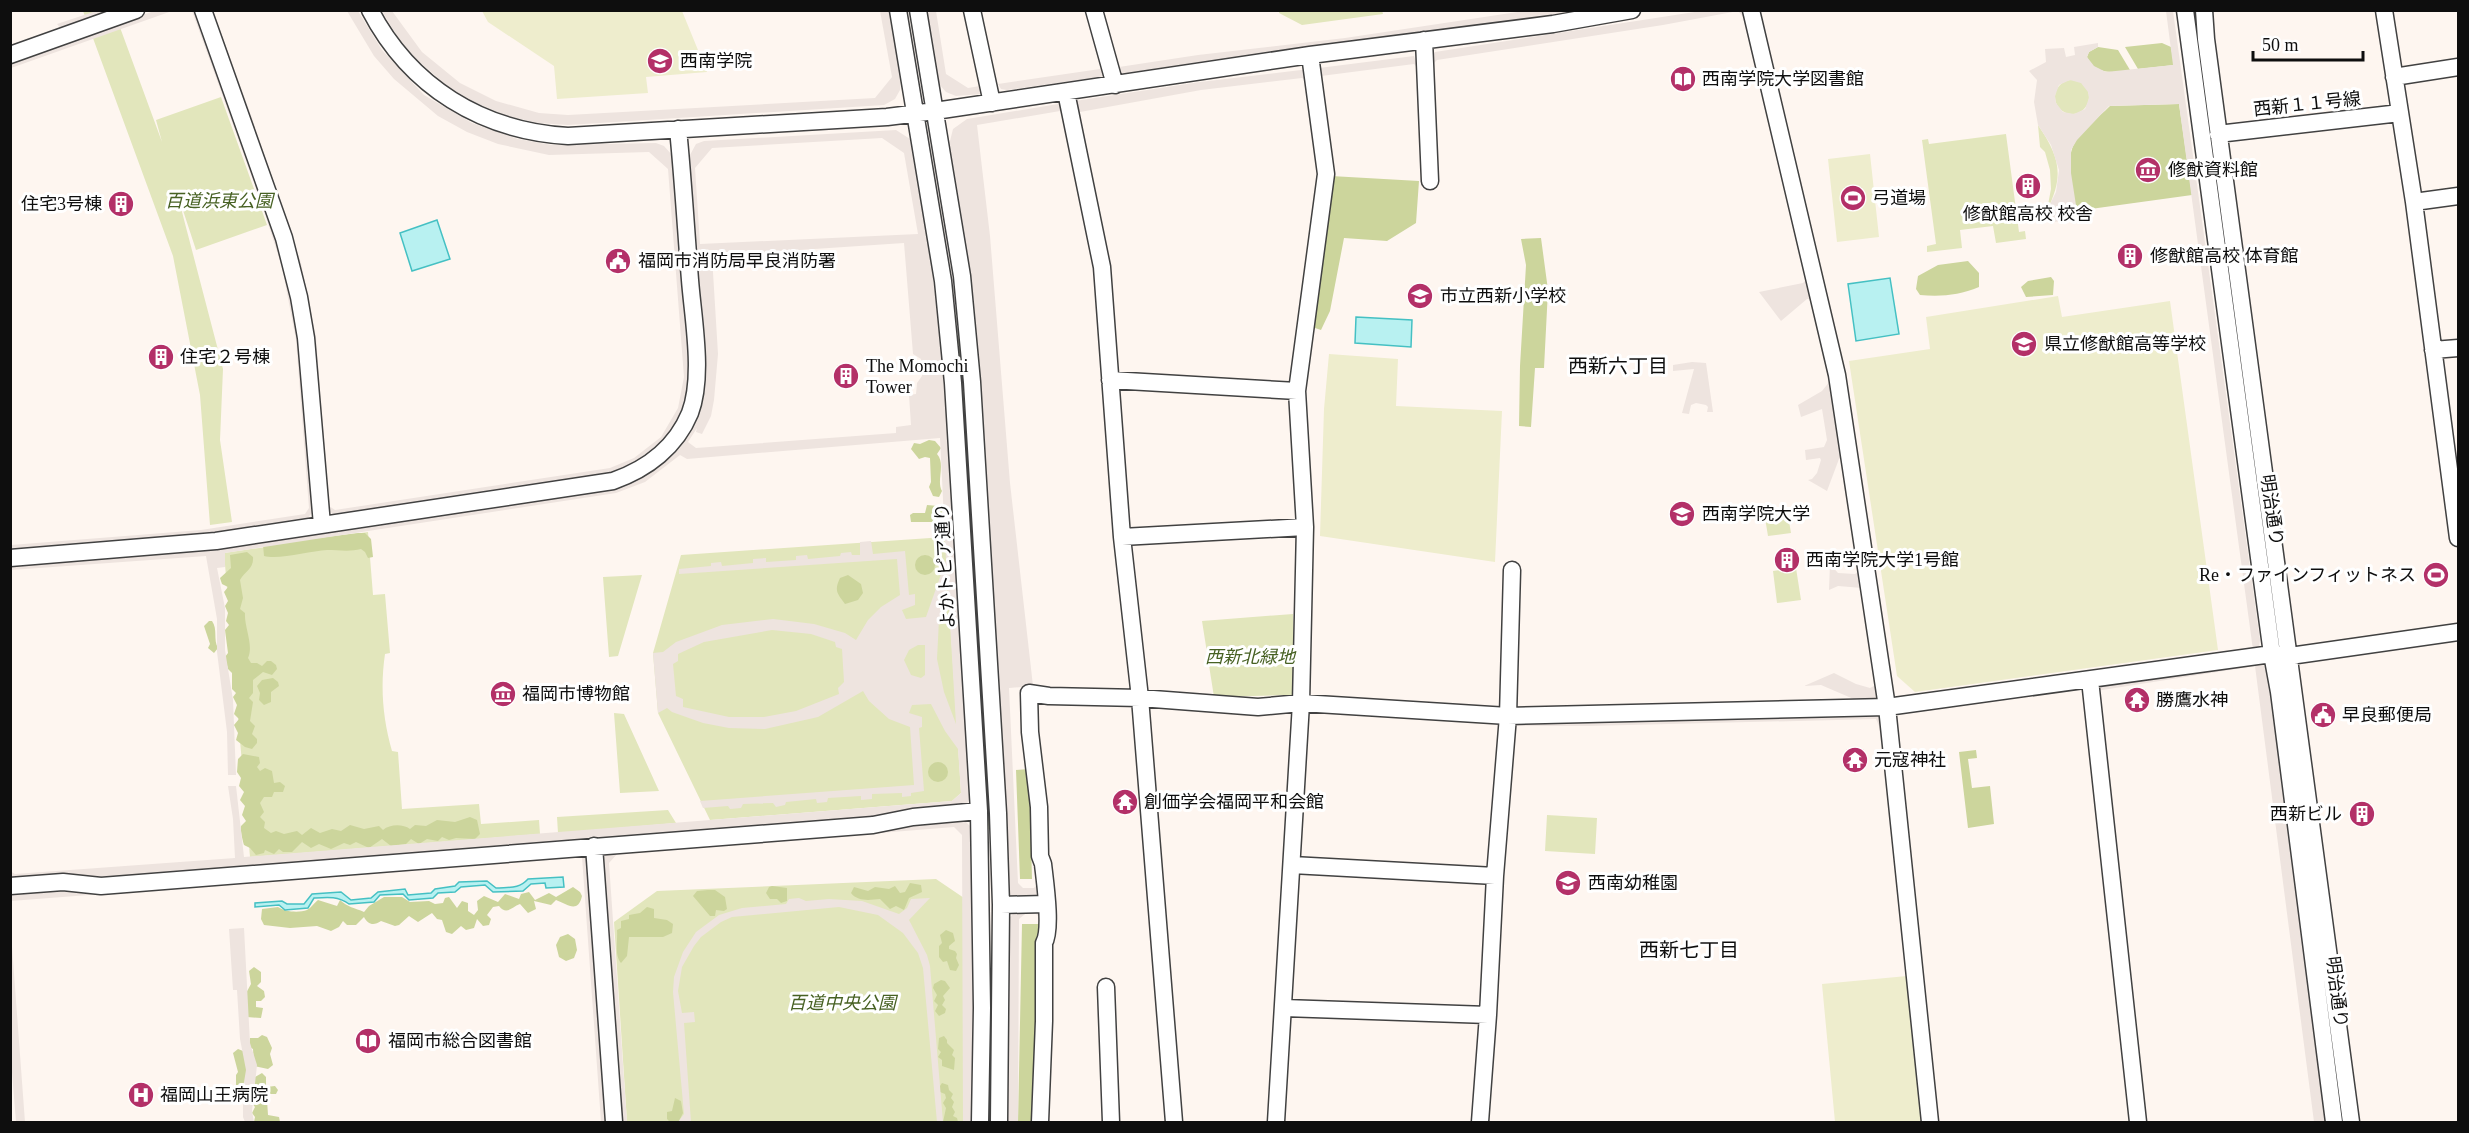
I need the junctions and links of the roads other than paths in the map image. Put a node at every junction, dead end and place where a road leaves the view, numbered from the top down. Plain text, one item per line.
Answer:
1 (136, 10) edge
2 (203, 10) edge
3 (370, 10) edge
4 (898, 10) edge
5 (918, 10) edge
6 (972, 10) edge
7 (1094, 10) edge
8 (1632, 10) edge
9 (1750, 10) edge
10 (2185, 10) edge
11 (2204, 10) edge
12 (2384, 10) edge
13 (1424, 40) junction
14 (10, 55) edge
15 (1310, 56) junction
16 (2458, 67) edge
17 (2394, 77) junction
18 (1115, 85) junction
19 (1066, 92) junction
20 (992, 103) junction
21 (935, 111) junction
22 (915, 113) junction
23 (2400, 113) junction
24 (678, 129) junction
25 (2218, 134) junction
26 (1430, 181) dead end
27 (2458, 196) edge
28 (2414, 202) junction
29 (2458, 348) edge
30 (2433, 350) junction
31 (1110, 380) junction
32 (1297, 391) junction
33 (322, 525) junction
34 (1305, 527) junction
35 (1122, 537) junction
36 (2458, 538) edge
37 (10, 558) edge
38 (1512, 570) dead end
39 (2458, 632) edge
40 (2272, 654) junction
41 (2290, 656) junction
42 (2090, 680) junction
43 (1140, 698) junction
44 (1301, 703) junction
45 (1887, 708) junction
46 (1508, 716) junction
47 (979, 811) junction
48 (594, 846) junction
49 (1292, 865) junction
50 (1495, 876) junction
51 (10, 886) edge
52 (1001, 904) junction
53 (1046, 904) junction
54 (1106, 987) dead end
55 (1284, 1008) junction
56 (1488, 1015) junction
57 (614, 1122) edge
58 (980, 1122) edge
59 (999, 1122) edge
60 (1040, 1122) edge
61 (1111, 1122) edge
62 (1174, 1122) edge
63 (1276, 1122) edge
64 (1480, 1122) edge
65 (1930, 1122) edge
66 (2138, 1122) edge
67 (2334, 1122) edge
68 (2350, 1122) edge

1 - 14 street
2 - 33 street
3 - 24 street
4 - 22 street, よかトピア通り
5 - 21 street
6 - 20 street
7 - 18 street
8 - 13 street
9 - 45 street
10 - 40 street, 明治通り
11 - 25 street, 明治通り
12 - 17 street
13 - 15 street
13 - 26 street
15 - 18 street
15 - 32 street
16 - 17 street
17 - 23 street
18 - 19 street
19 - 20 street
19 - 31 street
20 - 21 street
21 - 22 street
21 - 52 street
22 - 24 street
22 - 47 street, よかトピア通り
23 - 25 street, 西新１１号線
23 - 28 street
24 - 33 street
25 - 41 street, 明治通り
27 - 28 street
28 - 30 street
29 - 30 street
30 - 36 street
31 - 32 street
31 - 35 street
32 - 34 street
33 - 37 street
34 - 35 street
34 - 44 street
35 - 43 street
38 - 46 street
39 - 41 street
40 - 41 street
40 - 42 street
40 - 67 street, 明治通り
41 - 68 street, 明治通り
42 - 45 street
42 - 66 street
43 - 44 street
43 - 53 street
43 - 62 street
44 - 46 street
44 - 49 street
45 - 46 street
45 - 65 street
46 - 50 street
47 - 48 street
47 - 58 street, よかトピア通り
48 - 51 street
48 - 57 street
49 - 50 street
49 - 55 street
50 - 56 street
52 - 53 street
52 - 59 street
53 - 60 street
54 - 61 street
55 - 56 street
55 - 63 street
56 - 64 street

